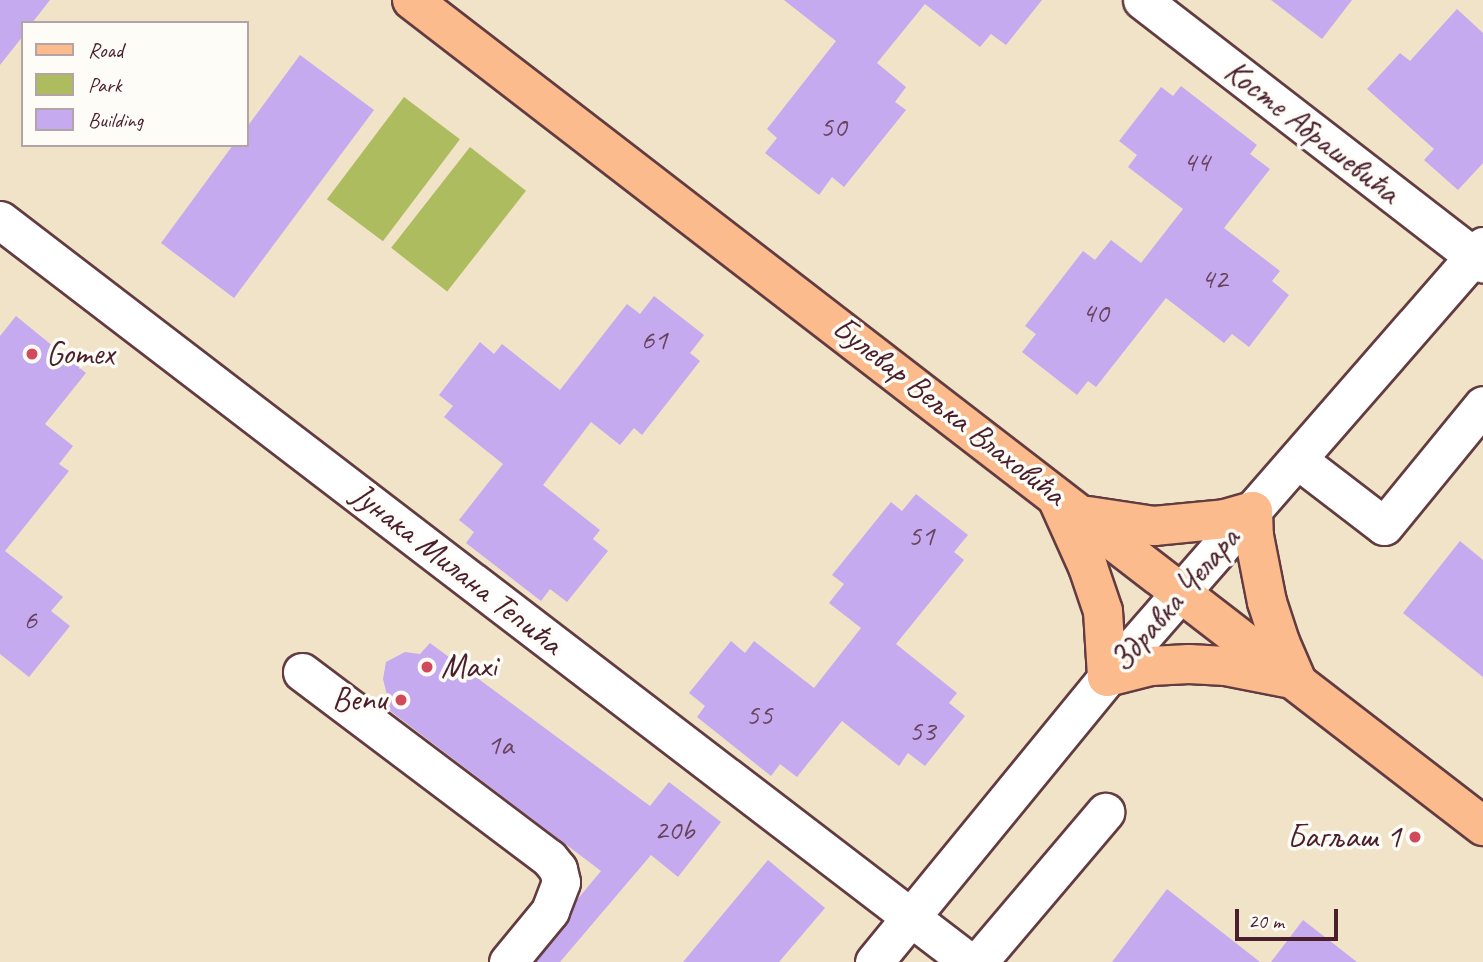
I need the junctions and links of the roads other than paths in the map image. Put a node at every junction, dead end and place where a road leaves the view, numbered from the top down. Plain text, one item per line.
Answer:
1 (412, 0) edge
2 (1142, 0) edge
3 (0, 220) edge
4 (1480, 255) edge
5 (1483, 405) edge
6 (1298, 460) junction
7 (1069, 504) junction
8 (1253, 511) junction
9 (1182, 592) junction
10 (302, 672) dead end
11 (1107, 677) junction
12 (1297, 682) junction
13 (1105, 812) dead end
14 (1483, 826) edge
15 (912, 919) junction
16 (508, 962) edge
17 (874, 962) edge
18 (969, 962) edge
19 (978, 962) edge

1 - 7 main road, Булевар Вељка Влаховића
2 - 4 street, Косте Абрашевића
3 - 15 street, Јунака Милана Тепића
4 - 6 street, Здравка Челара
5 - 6 street
6 - 8 street, Здравка Челара
7 - 8 main road
7 - 9 main road, Булевар Вељка Влаховића
7 - 11 main road
8 - 9 street, Здравка Челара
8 - 12 main road
9 - 11 street, Здравка Челара
9 - 12 main road, Булевар Вељка Влаховића
10 - 16 street
11 - 12 main road
11 - 15 street, Здравка Челара
12 - 14 main road, Булевар Вељка Влаховића
13 - 19 street
15 - 17 street, Здравка Челара
15 - 18 street, Јунака Милана Тепића

